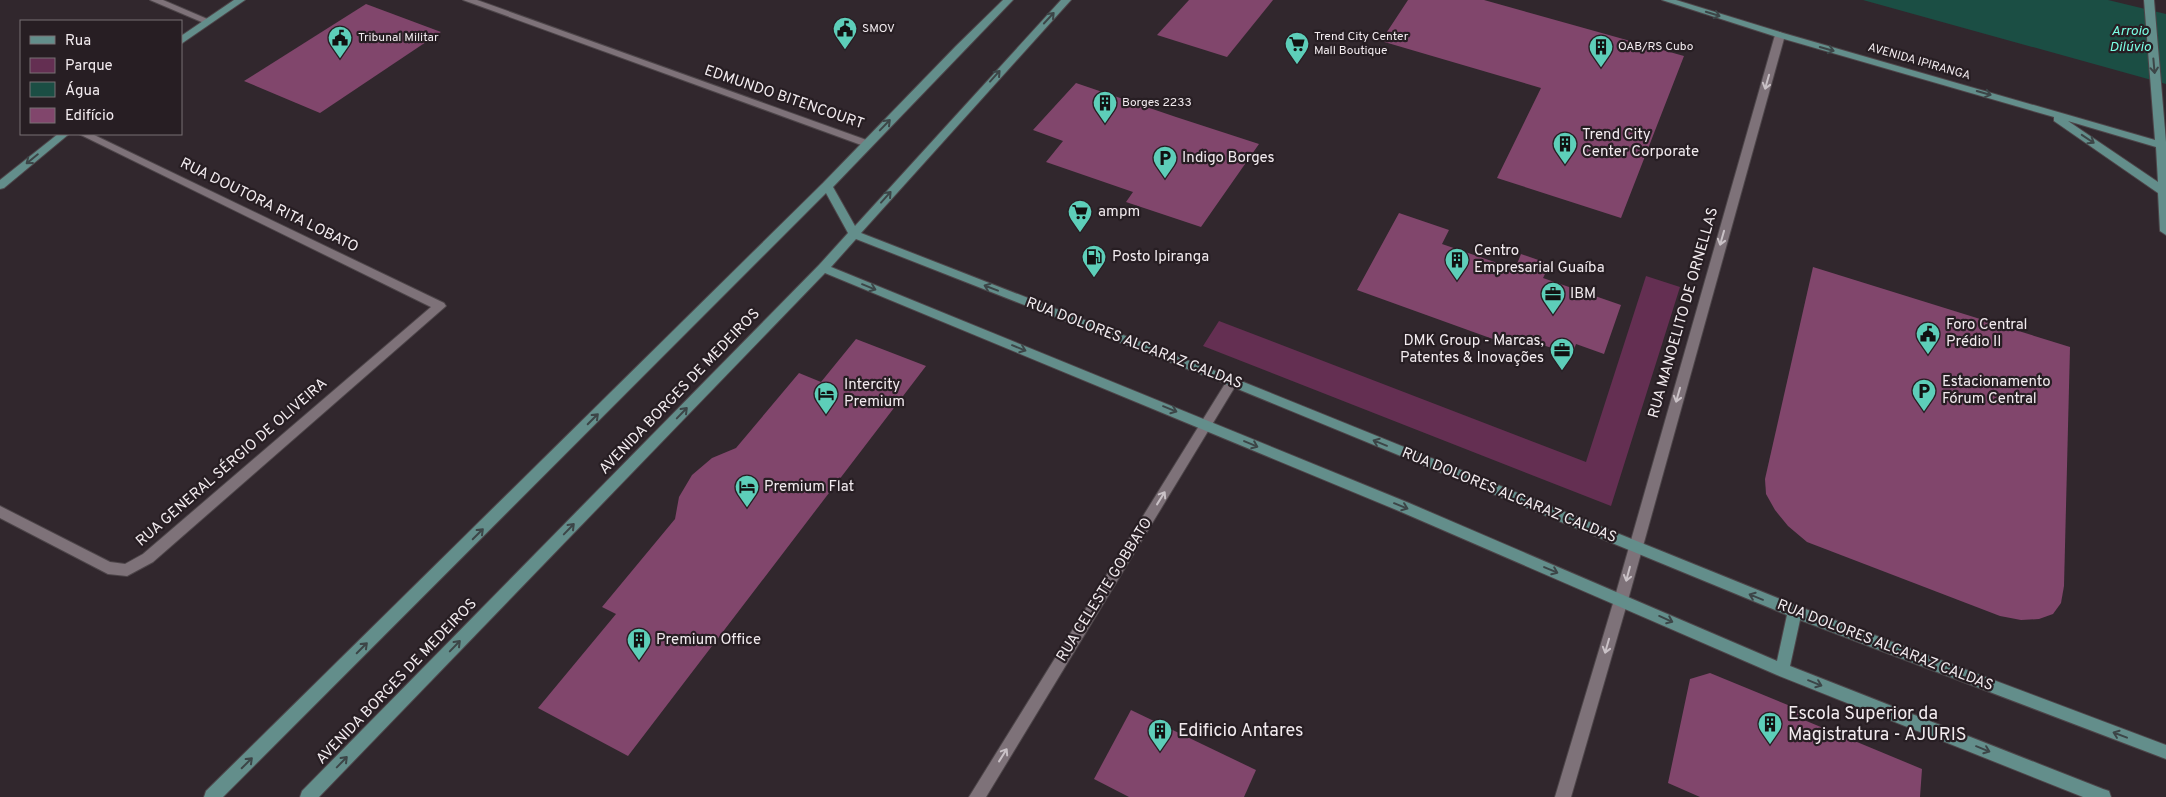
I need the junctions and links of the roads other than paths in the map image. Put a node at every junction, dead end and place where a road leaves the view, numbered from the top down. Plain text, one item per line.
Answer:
1 (155, 0) edge
2 (240, 0) edge
3 (468, 0) edge
4 (1008, 0) edge
5 (1066, 0) edge
6 (1667, 0) edge
7 (2149, 0) edge
8 (207, 21) junction
9 (1780, 35) junction
10 (182, 40) edge
11 (2048, 112) junction
12 (63, 135) edge
13 (86, 135) edge
14 (868, 144) junction
15 (2164, 145) edge
16 (0, 185) edge
17 (828, 186) junction
18 (2163, 191) junction
19 (2166, 232) edge
20 (854, 234) junction
21 (823, 268) junction
22 (440, 306) joint
23 (1232, 382) junction
24 (1206, 424) junction
25 (0, 512) edge
26 (1635, 548) junction
27 (1621, 600) junction
28 (1794, 612) junction
29 (1782, 670) junction
30 (2166, 752) edge
31 (212, 797) edge
32 (308, 797) edge
33 (977, 797) edge
34 (1563, 797) edge
35 (2103, 797) edge

1 - 8 street
2 - 8 main road
3 - 14 street, EDMUNDO BITENCOURT
14 -> 4 main road
20 -> 5 main road, AVENIDA BORGES DE MEDEIROS
6 -> 9 main road, AVENIDA IPIRANGA
7 -> 15 main road
8 - 10 main road
9 -> 11 main road, AVENIDA IPIRANGA
9 -> 26 street, RUA MANOELITO DE ORNELLAS
11 - 15 main road, AVENIDA IPIRANGA
11 -> 18 main road
12 -> 16 main road
13 - 22 street, RUA DOUTORA RITA LOBATO
14 - 17 main road
15 - 18 main road
17 - 20 main road
31 -> 17 main road
18 - 19 main road
20 - 21 main road, AVENIDA BORGES DE MEDEIROS
23 -> 20 main road, RUA DOLORES ALCARAZ CALDAS
21 -> 24 main road
32 -> 21 main road, AVENIDA BORGES DE MEDEIROS
22 - 25 street, RUA GENERAL SÉRGIO DE OLIVEIRA
23 - 24 street, RUA CELESTE GOBBATO
26 -> 23 main road, RUA DOLORES ALCARAZ CALDAS
24 -> 27 main road
33 -> 24 street, RUA CELESTE GOBBATO
26 -> 27 street, RUA MANOELITO DE ORNELLAS
28 -> 26 main road, RUA DOLORES ALCARAZ CALDAS
27 -> 29 main road
27 -> 34 street
28 - 29 main road
30 -> 28 main road, RUA DOLORES ALCARAZ CALDAS
29 -> 35 main road

